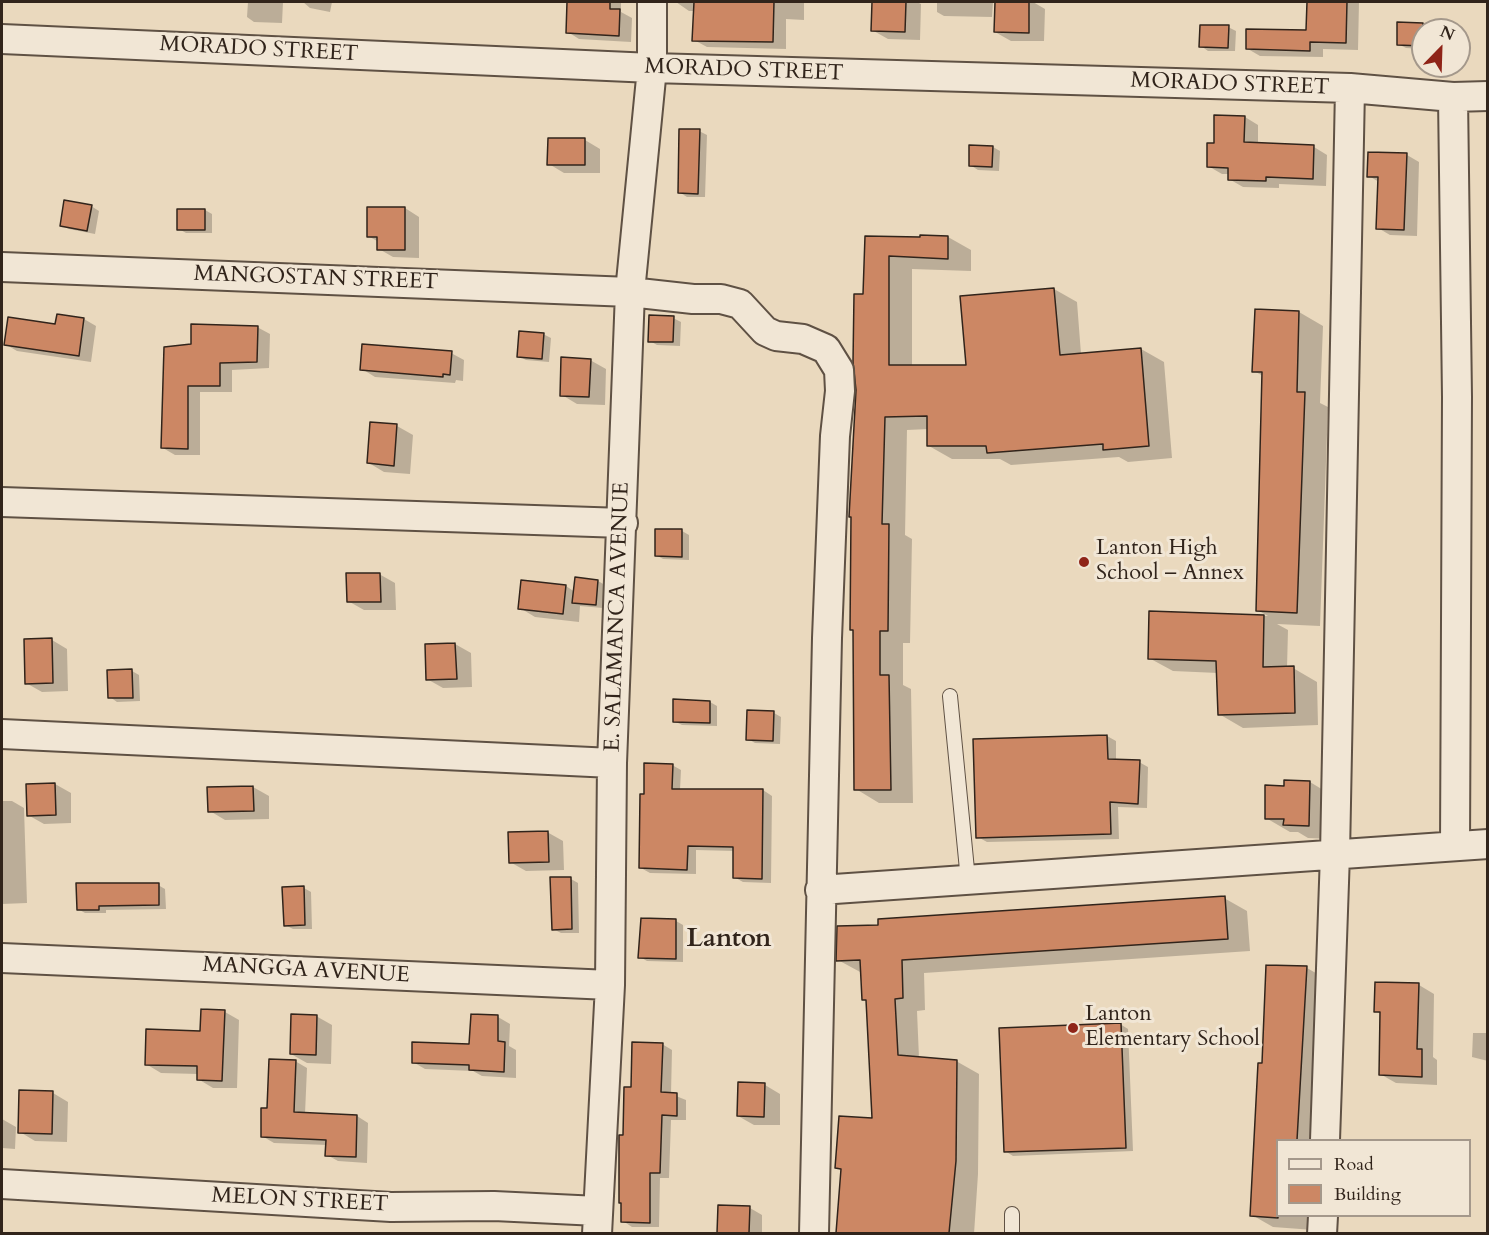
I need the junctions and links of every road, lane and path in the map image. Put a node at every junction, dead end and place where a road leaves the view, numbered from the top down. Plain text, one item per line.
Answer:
1 (652, 2) edge
2 (2, 39) edge
3 (652, 68) junction
4 (1350, 88) junction
5 (1488, 96) edge
6 (1453, 97) junction
7 (2, 267) edge
8 (630, 292) junction
9 (2, 502) edge
10 (623, 523) junction
11 (950, 696) dead end
12 (2, 734) edge
13 (612, 763) junction
14 (1488, 844) edge
15 (1455, 846) junction
16 (1335, 854) junction
17 (968, 880) junction
18 (820, 890) junction
19 (2, 958) edge
20 (610, 985) junction
21 (1325, 1139) edge
22 (2, 1184) edge
23 (1012, 1214) dead end
24 (1323, 1217) edge
25 (597, 1222) edge
26 (814, 1233) edge
27 (1012, 1233) edge
28 (1322, 1233) edge

1 - 3 street, E. SALAMANCA AVENUE
2 - 3 street, MORADO STREET
3 - 4 street, MORADO STREET
3 - 8 street, E. SALAMANCA AVENUE
4 - 6 street, MORADO STREET
4 - 16 street
5 - 6 street, MORADO STREET
6 - 15 street
7 - 8 street, MANGOSTAN STREET
8 - 10 street, E. SALAMANCA AVENUE
8 - 18 street, MANGOSTAN STREET
9 - 10 street
10 - 13 street, E. SALAMANCA AVENUE
11 - 17 lane
12 - 13 street
13 - 20 street, E. SALAMANCA AVENUE
14 - 15 street
15 - 16 street
16 - 17 street
16 - 21 street
17 - 18 street
18 - 26 street, MANGOSTAN STREET
19 - 20 street, MANGGA AVENUE
20 - 25 street, E. SALAMANCA AVENUE
22 - 25 street, MELON STREET
23 - 27 lane
24 - 28 street

